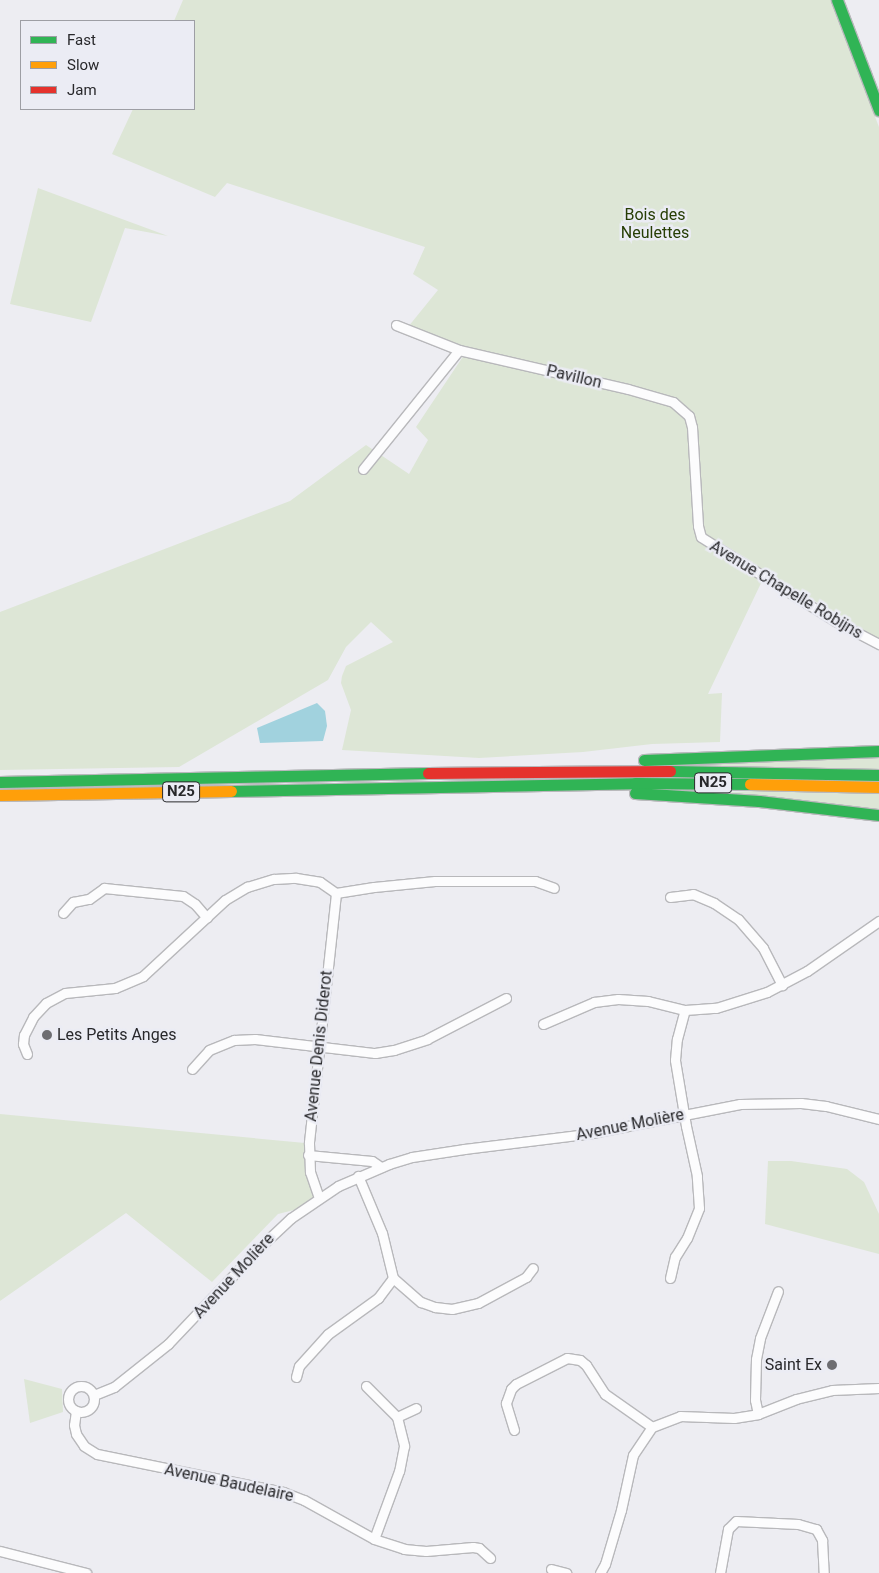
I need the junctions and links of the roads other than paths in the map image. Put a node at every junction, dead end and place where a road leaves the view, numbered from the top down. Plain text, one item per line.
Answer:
1 (837, 0) edge
2 (879, 110) edge
3 (396, 325) dead end
4 (458, 350) junction
5 (686, 413) joint
6 (362, 469) dead end
7 (879, 644) edge
8 (879, 751) edge
9 (554, 771) junction
10 (879, 775) edge
11 (0, 782) edge
12 (546, 785) junction
13 (879, 787) edge
14 (0, 795) edge
15 (879, 815) edge
16 (554, 888) dead end
17 (336, 893) junction
18 (670, 897) dead end
19 (63, 913) dead end
20 (207, 918) junction
21 (879, 922) edge
22 (782, 985) junction
23 (506, 998) dead end
24 (685, 1010) junction
25 (543, 1024) dead end
26 (320, 1047) junction
27 (27, 1054) dead end
28 (192, 1069) dead end
29 (684, 1114) junction
30 (879, 1120) edge
31 (308, 1155) junction
32 (381, 1167) junction
33 (358, 1176) junction
34 (318, 1198) junction
35 (533, 1268) dead end
36 (393, 1278) junction
37 (670, 1278) dead end
38 (778, 1291) dead end
39 (296, 1377) dead end
40 (366, 1386) dead end
41 (879, 1388) edge
42 (94, 1395) junction
43 (416, 1408) dead end
44 (76, 1411) junction
45 (758, 1414) junction
46 (397, 1417) junction
47 (652, 1428) junction
48 (514, 1430) dead end
49 (374, 1539) junction
50 (0, 1551) edge
51 (490, 1558) dead end
52 (552, 1569) dead end
53 (86, 1573) edge
54 (566, 1573) edge
55 (600, 1573) edge
56 (720, 1573) edge
57 (824, 1573) edge

1 - 2 main road
3 - 4 street, Pavillon
4 - 5 street, Pavillon
4 - 6 street
5 - 7 street, Avenue Chapelle Robijns
8 - 9 main road
9 - 10 main road, N25
9 - 11 main road, N25
12 - 13 main road, N25
12 - 14 main road, N25
12 - 15 main road
16 - 17 street
17 - 20 street
17 - 26 street, Avenue Denis Diderot
18 - 22 street
19 - 20 street
20 - 27 street
21 - 22 street
22 - 24 street
23 - 26 street
24 - 25 street
24 - 29 street
26 - 28 street
26 - 31 street, Avenue Denis Diderot
29 - 30 street, Avenue Molière
29 - 32 street, Avenue Molière
29 - 37 street
31 - 32 street
31 - 34 street, Avenue Denis Diderot
32 - 33 street, Avenue Molière
33 - 34 street, Avenue Molière
33 - 36 street
34 - 42 street, Avenue Molière
35 - 36 street
36 - 39 street
38 - 45 street
40 - 46 street
41 - 45 street
42 - 44 street, Avenue Molière
42 - 44 street
43 - 46 street
44 - 49 street, Avenue Baudelaire
45 - 47 street
46 - 49 street
47 - 48 street
47 - 55 street
49 - 51 street, Avenue Baudelaire
50 - 53 street
52 - 54 street
56 - 57 street

